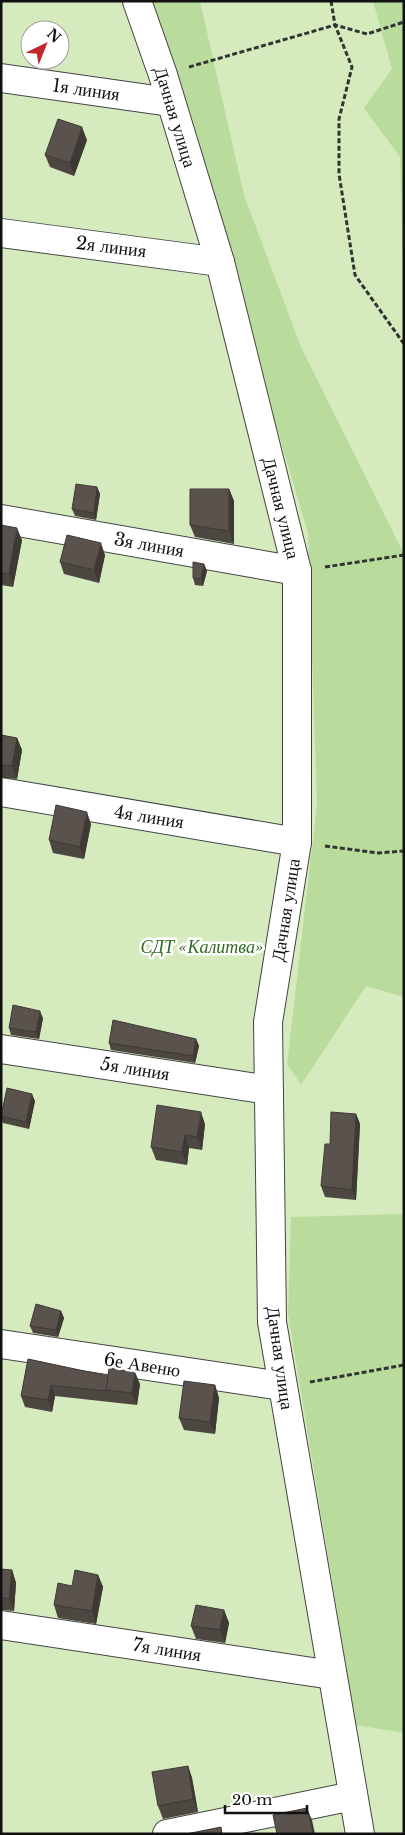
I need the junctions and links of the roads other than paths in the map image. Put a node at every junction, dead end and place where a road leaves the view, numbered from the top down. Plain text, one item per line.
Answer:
1 (137, 1) edge
2 (1, 78) edge
3 (170, 102) junction
4 (1, 233) edge
5 (220, 262) junction
6 (1, 519) edge
7 (297, 571) junction
8 (1, 792) edge
9 (297, 842) junction
10 (1, 1049) edge
11 (269, 1090) junction
12 (1, 1344) edge
13 (282, 1386) junction
14 (1, 1625) edge
15 (332, 1675) junction
16 (353, 1796) junction
17 (167, 1834) edge
18 (360, 1834) edge

1 - 3 street, Дачная улица
2 - 3 street, 1я линия
3 - 5 street, Дачная улица
4 - 5 street, 2я линия
5 - 7 street, Дачная улица
6 - 7 street, 3я линия
7 - 9 street, Дачная улица
8 - 9 street, 4я линия
9 - 11 street, Дачная улица
10 - 11 street, 5я линия
11 - 13 street, Дачная улица
12 - 13 street, 6е Авеню
13 - 15 street, Дачная улица
14 - 15 street, 7я линия
15 - 16 street, Дачная улица
16 - 17 street
16 - 18 street, Дачная улица

